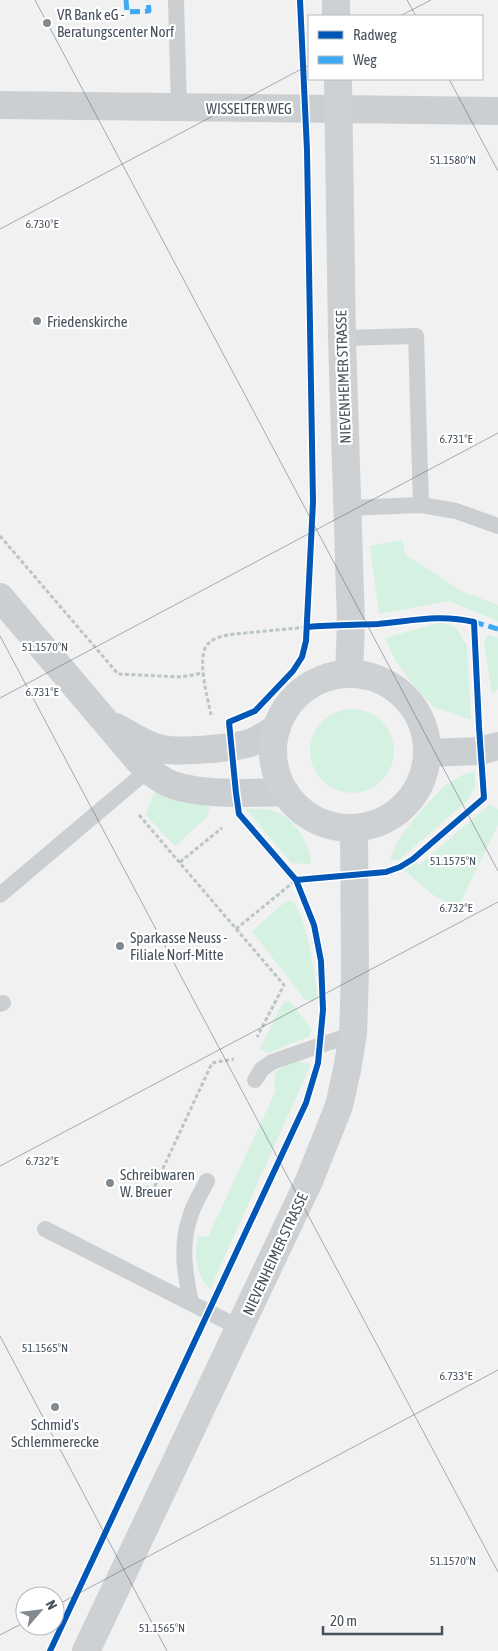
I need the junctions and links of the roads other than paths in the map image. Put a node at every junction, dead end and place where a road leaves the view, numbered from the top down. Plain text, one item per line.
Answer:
1 (176, 0) edge
2 (336, 0) edge
3 (336, 15) edge
4 (338, 80) edge
5 (0, 105) edge
6 (180, 107) junction
7 (338, 109) junction
8 (498, 111) edge
9 (342, 338) junction
10 (421, 505) junction
11 (347, 508) junction
12 (498, 526) edge
13 (0, 597) edge
14 (349, 674) junction
15 (104, 721) junction
16 (277, 728) junction
17 (498, 746) edge
18 (427, 753) junction
19 (148, 770) junction
20 (285, 792) junction
21 (354, 828) junction
22 (0, 895) edge
23 (353, 1034) junction
24 (255, 1080) dead end
25 (207, 1181) dead end
26 (45, 1229) dead end
27 (191, 1303) junction
28 (240, 1328) junction
29 (86, 1651) edge

1 - 6 lane
2 - 3 main road
4 - 7 main road, NIEVENHEIMER STRASSE
5 - 6 street, WISSELTER WEG
6 - 7 street, WISSELTER WEG
7 - 8 street, WISSELTER WEG
7 - 9 main road, NIEVENHEIMER STRASSE
9 - 10 lane
9 - 11 main road, NIEVENHEIMER STRASSE
10 - 11 lane
10 - 12 lane
11 - 14 main road, NIEVENHEIMER STRASSE
13 - 15 street
14 - 16 main road
14 - 18 main road
15 - 16 street
15 - 19 street
16 - 20 main road
17 - 18 street
18 - 21 main road
19 - 20 street
19 - 22 lane
20 - 21 main road
21 - 23 main road, NIEVENHEIMER STRASSE
23 - 24 lane
23 - 28 main road, NIEVENHEIMER STRASSE
25 - 27 lane
26 - 27 lane
27 - 28 lane
28 - 29 main road, NIEVENHEIMER STRASSE

